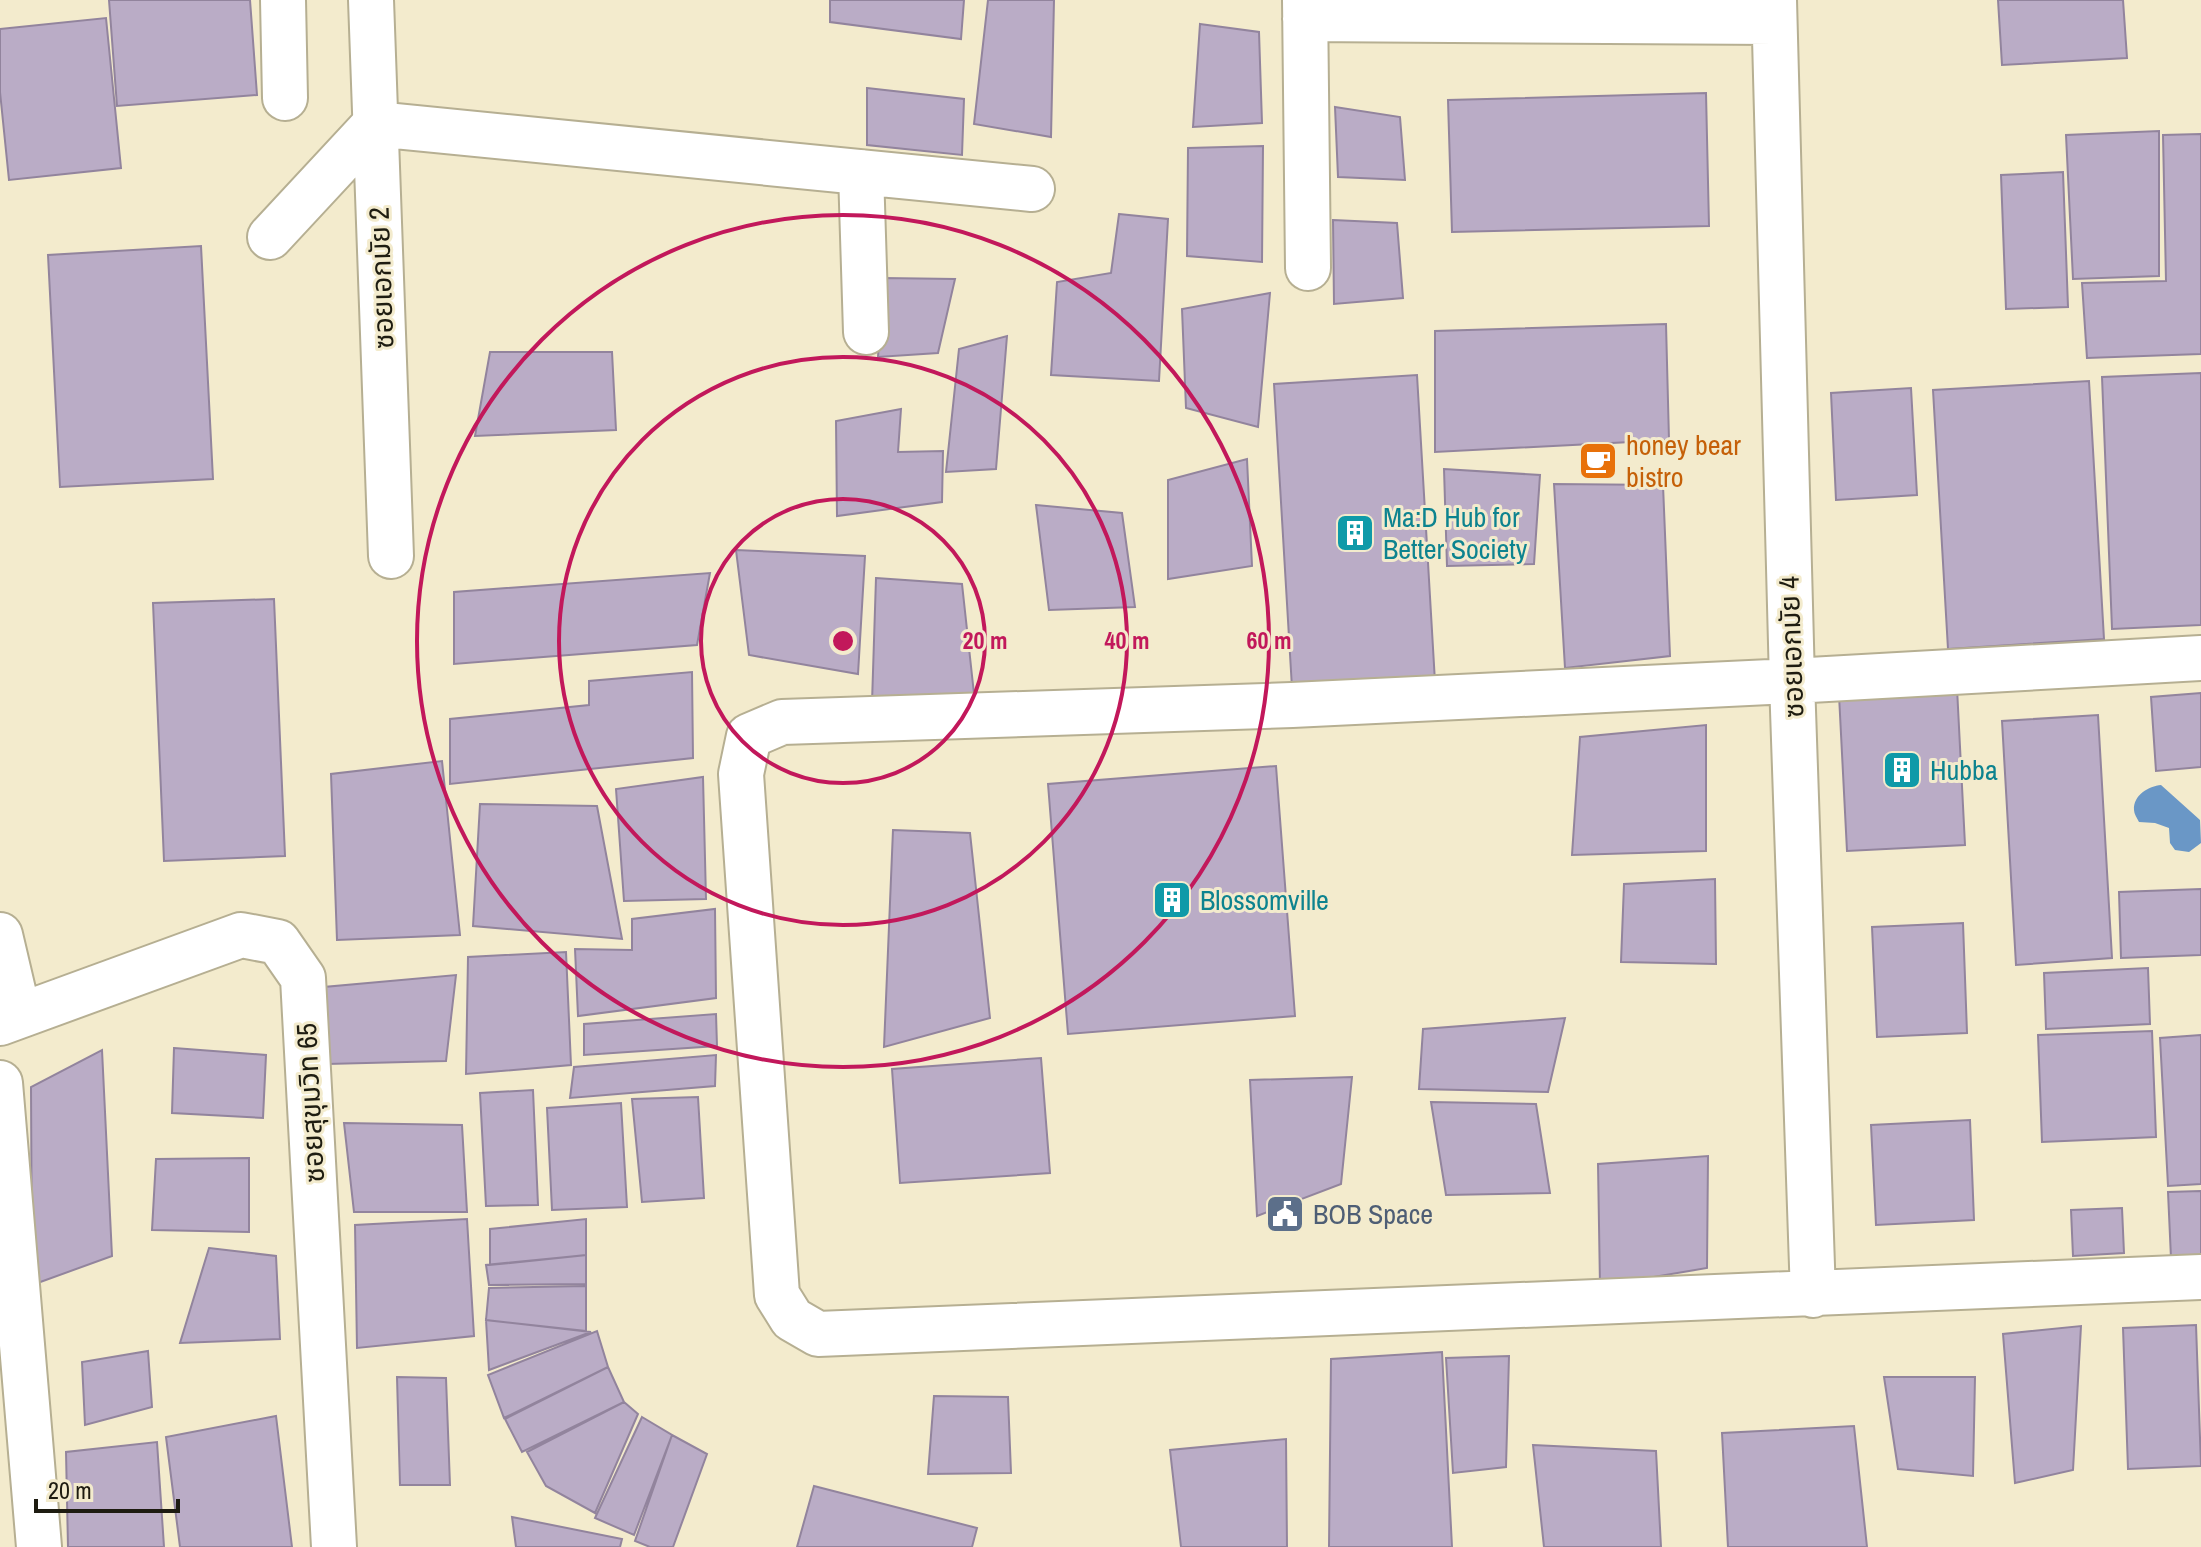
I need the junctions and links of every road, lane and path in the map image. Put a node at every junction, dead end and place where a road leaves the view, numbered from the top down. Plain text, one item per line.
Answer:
1 (283, 0) edge
2 (371, 0) edge
3 (1305, 9) edge
4 (1774, 11) edge
5 (285, 98) dead end
6 (375, 124) junction
7 (861, 172) junction
8 (1032, 189) dead end
9 (270, 237) dead end
10 (1308, 268) dead end
11 (866, 332) dead end
12 (391, 556) dead end
13 (2201, 658) edge
14 (1792, 681) junction
15 (0, 935) edge
16 (9, 1019) edge
17 (0, 1083) edge
18 (2201, 1277) edge
19 (1813, 1295) junction
20 (39, 1547) edge
21 (334, 1547) edge

1 - 5 street
2 - 6 street, ซอยเอกมัย 2
3 - 4 street
3 - 10 street
4 - 14 street, ซอยเอกมัย 4
6 - 7 street
6 - 9 street
6 - 12 street, ซอยเอกมัย 2
7 - 8 street
7 - 11 street
13 - 14 street
14 - 19 street, ซอยเอกมัย 4
14 - 19 street
15 - 16 street
16 - 21 street, ซอยสุขุมวิท 65
17 - 20 street
18 - 19 street

